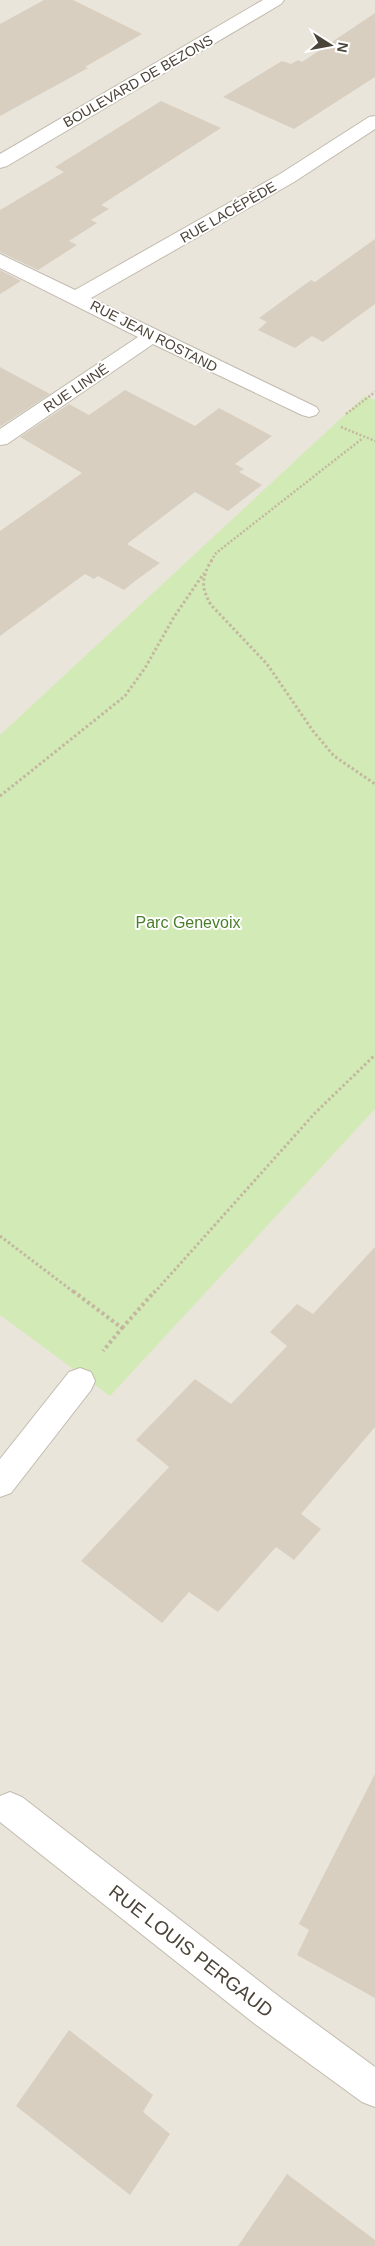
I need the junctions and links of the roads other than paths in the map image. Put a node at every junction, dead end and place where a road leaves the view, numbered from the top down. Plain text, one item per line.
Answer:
1 (275, 0) edge
2 (375, 121) edge
3 (0, 162) edge
4 (0, 260) edge
5 (78, 297) junction
6 (152, 336) junction
7 (309, 412) dead end
8 (0, 439) edge
9 (80, 1381) road end
10 (0, 1483) edge
11 (10, 1810) dead end
12 (375, 2089) edge

1 - 3 street, BOULEVARD DE BEZONS
2 - 5 street, RUE LACÉPÈDE
4 - 5 street, RUE JEAN ROSTAND
5 - 6 street, RUE JEAN ROSTAND
6 - 7 street, RUE JEAN ROSTAND
6 - 8 street, RUE LINNÉ
9 - 10 street
11 - 12 street, RUE LOUIS PERGAUD

